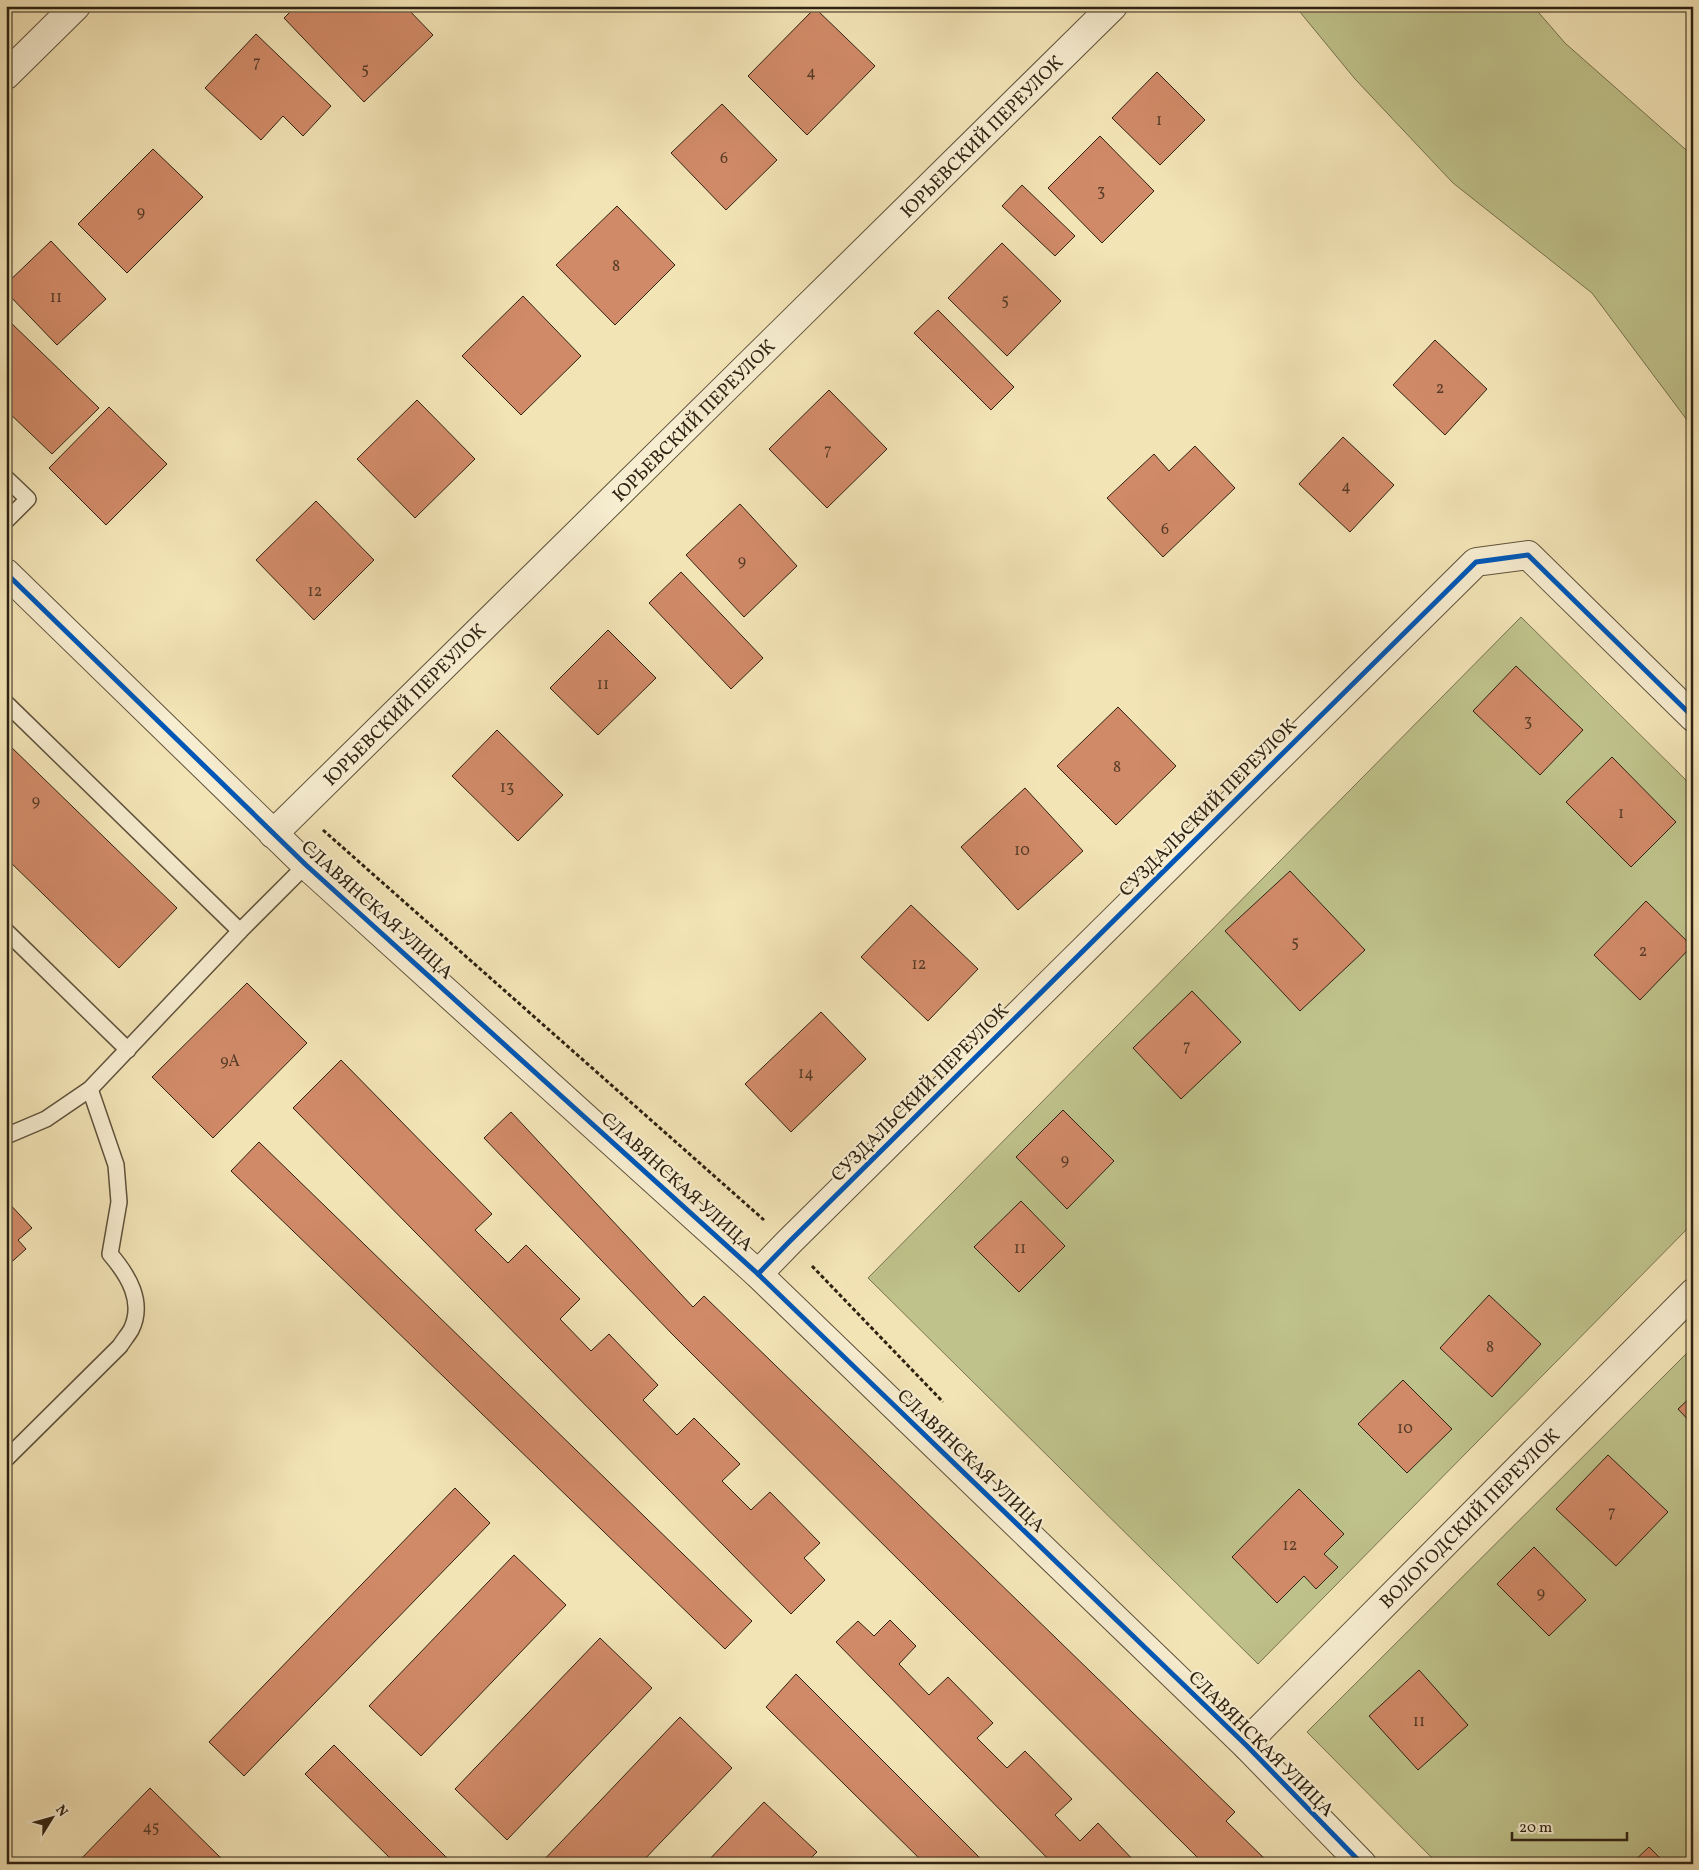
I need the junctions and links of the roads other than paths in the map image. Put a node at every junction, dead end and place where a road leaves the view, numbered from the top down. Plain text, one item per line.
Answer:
1 (76, 6) edge
2 (1113, 6) edge
3 (6, 75) edge
4 (6, 478) edge
5 (6, 521) edge
6 (6, 573) edge
7 (6, 703) edge
8 (1693, 717) edge
9 (273, 834) junction
10 (306, 865) junction
11 (6, 931) edge
12 (240, 931) junction
13 (128, 1050) junction
14 (90, 1089) junction
15 (6, 1136) edge
16 (758, 1274) junction
17 (1693, 1293) edge
18 (6, 1459) edge
19 (1247, 1746) junction
20 (1362, 1864) edge

1 - 3 street
2 - 9 street, ЮРЬЕВСКИЙ ПЕРЕУЛОК
4 - 5 lane
6 - 9 street, СЛАВЯНСКАЯ УЛИЦА
7 - 12 lane
8 - 16 street, СУЗДАЛЬСКИЙ ПЕРЕУЛОК
9 - 10 street, СЛАВЯНСКАЯ УЛИЦА
10 - 12 lane
10 - 16 street, СЛАВЯНСКАЯ УЛИЦА
11 - 13 lane
12 - 13 lane
13 - 14 lane
14 - 15 lane
14 - 18 lane
16 - 19 street, СЛАВЯНСКАЯ УЛИЦА
17 - 19 street, ВОЛОГОДСКИЙ ПЕРЕУЛОК
19 - 20 street, СЛАВЯНСКАЯ УЛИЦА

